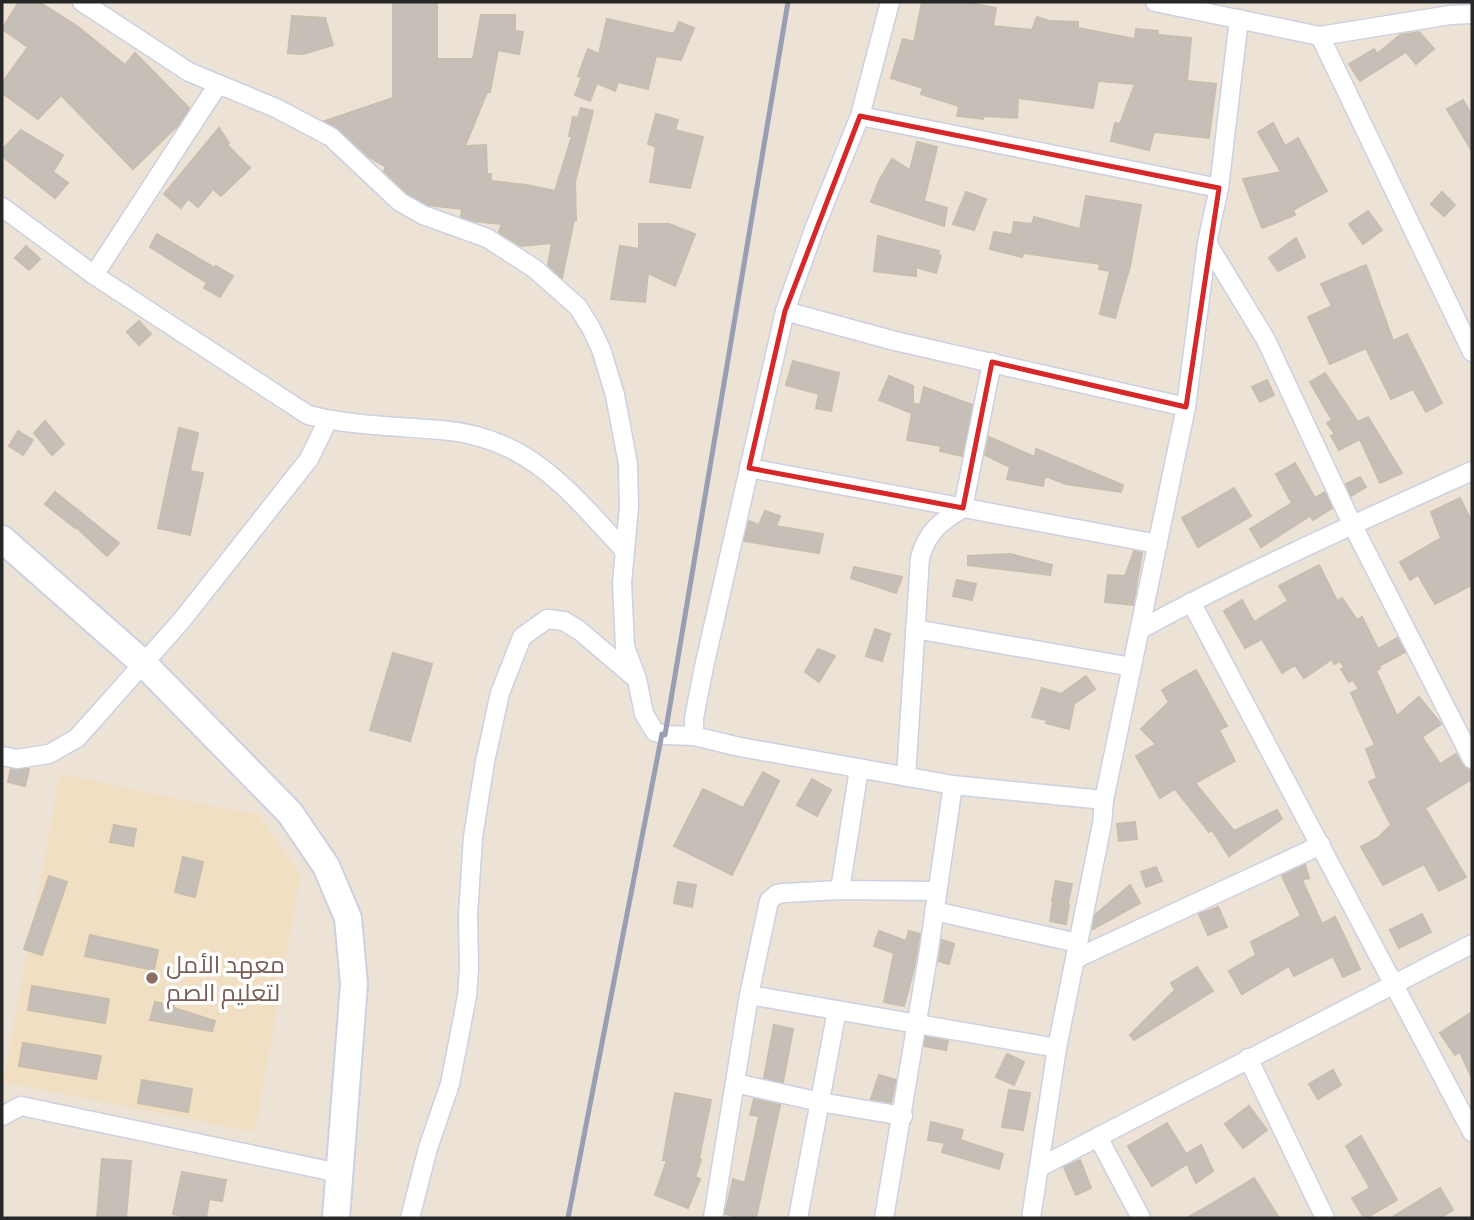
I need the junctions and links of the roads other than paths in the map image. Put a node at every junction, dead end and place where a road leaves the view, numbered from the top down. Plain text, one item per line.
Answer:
1 (82, 2) edge
2 (890, 2) edge
3 (1155, 2) edge
4 (1472, 14) edge
5 (1239, 19) junction
6 (1320, 36) junction
7 (217, 86) junction
8 (860, 116) junction
9 (1219, 188) junction
10 (2, 207) edge
11 (1208, 243) junction
12 (94, 275) junction
13 (785, 311) junction
14 (1472, 352) edge
15 (992, 362) junction
16 (1186, 407) junction
17 (328, 420) junction
18 (749, 468) junction
19 (1472, 471) edge
20 (963, 508) junction
21 (1352, 524) junction
22 (2, 538) edge
23 (1158, 544) junction
24 (624, 550) junction
25 (1191, 602) junction
26 (915, 629) junction
27 (1141, 629) junction
28 (144, 664) junction
29 (1132, 667) junction
30 (637, 680) junction
31 (694, 736) junction
32 (2, 756) edge
33 (1472, 759) edge
34 (859, 769) junction
35 (906, 777) junction
36 (953, 785) junction
37 (1104, 800) junction
38 (1321, 845) junction
39 (840, 890) junction
40 (937, 891) junction
41 (934, 911) junction
42 (1472, 944) edge
43 (1076, 951) junction
44 (1395, 984) junction
45 (750, 995) junction
46 (837, 1010) junction
47 (916, 1025) junction
48 (1057, 1048) junction
49 (1248, 1058) junction
50 (735, 1083) junction
51 (820, 1102) junction
52 (2, 1116) edge
53 (903, 1116) junction
54 (1472, 1132) edge
55 (1098, 1137) junction
56 (1040, 1167) junction
57 (339, 1172) junction
58 (336, 1218) edge
59 (410, 1218) edge
60 (713, 1218) edge
61 (799, 1218) edge
62 (884, 1218) edge
63 (1031, 1218) edge
64 (1141, 1218) edge
65 (1325, 1218) edge

1 - 7 street
2 - 8 street
3 - 5 street
4 - 6 street
5 - 6 street
5 - 9 street
6 - 14 street
7 - 12 street
7 - 24 street
8 - 9 street
8 - 13 street
9 - 11 street
10 - 12 street
11 - 16 street
11 - 21 street
12 - 17 street
13 - 15 street
13 - 18 street
15 - 16 street
15 - 20 street
16 - 23 street
17 - 24 street
17 - 28 street
18 - 20 street
18 - 31 street
19 - 21 street
20 - 23 street
20 - 26 street
21 - 25 street
21 - 33 street
22 - 28 main road
23 - 27 street
24 - 30 street
25 - 27 street
25 - 38 street
26 - 29 street
26 - 35 street
27 - 29 street
28 - 32 street
28 - 57 main road
29 - 37 street
30 - 31 street
30 - 59 street
31 - 34 street
34 - 35 street
34 - 39 street
35 - 36 street
36 - 37 street
36 - 40 street
37 - 43 street
38 - 43 street
38 - 44 street
39 - 40 street
39 - 45 street
40 - 41 street
41 - 43 street
41 - 47 street
42 - 44 street
43 - 48 street
44 - 49 street
44 - 54 street
45 - 46 street
45 - 50 street
46 - 47 street
46 - 51 street
47 - 48 street
47 - 53 street
48 - 56 street
49 - 55 street
49 - 65 street
50 - 51 street
50 - 60 street
51 - 53 street
51 - 61 street
52 - 57 street
53 - 62 street
55 - 56 street
55 - 64 street
56 - 63 street
57 - 58 main road

